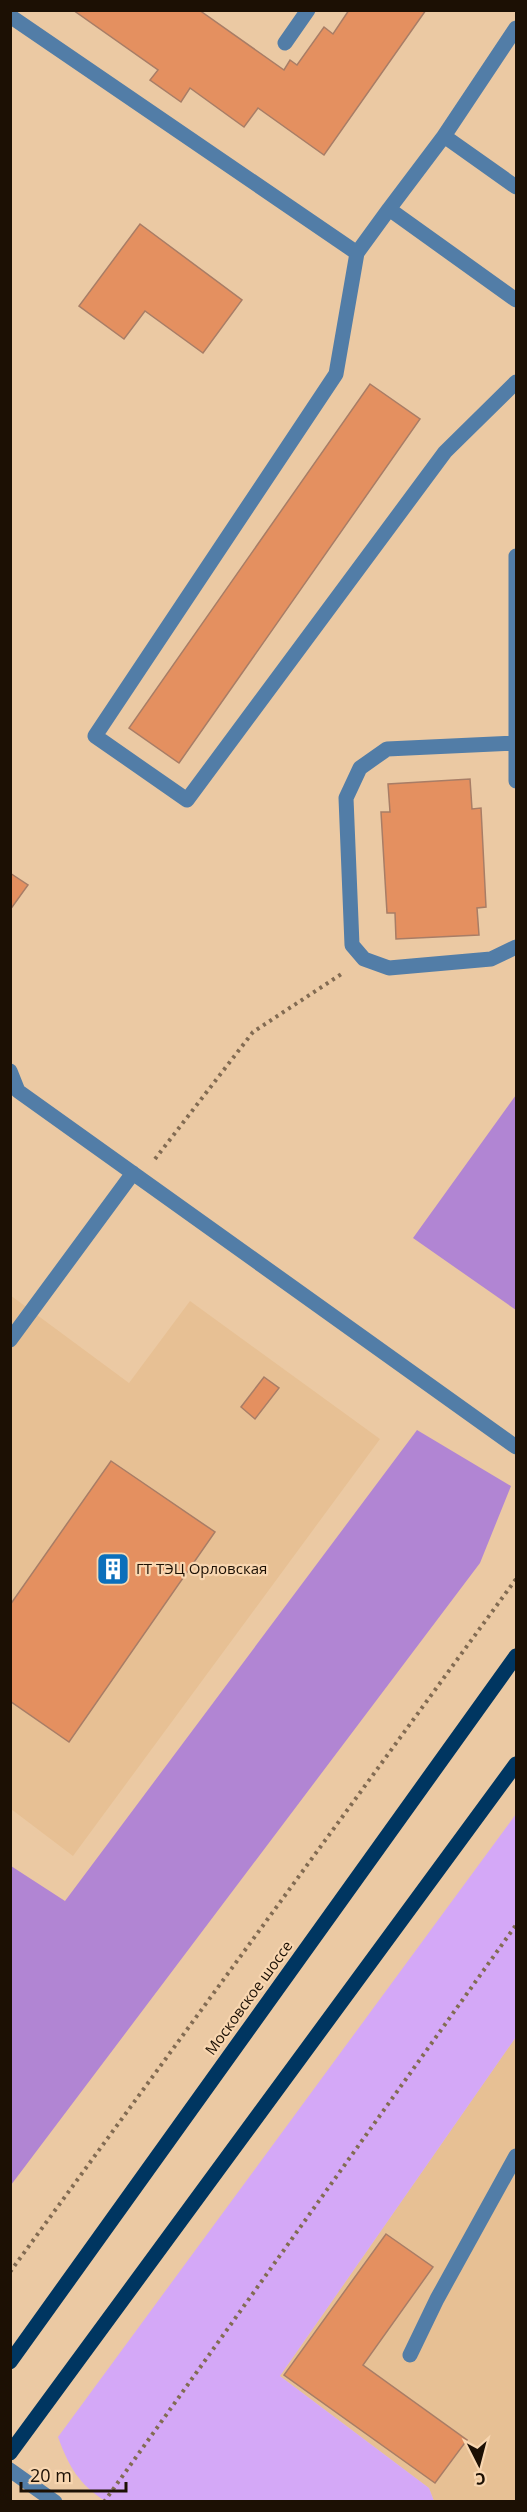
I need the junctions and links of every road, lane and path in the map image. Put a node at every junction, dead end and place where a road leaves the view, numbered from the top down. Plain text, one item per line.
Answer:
1 (308, 10) edge
2 (10, 16) edge
3 (516, 28) edge
4 (285, 43) dead end
5 (444, 136) junction
6 (516, 187) edge
7 (389, 209) junction
8 (357, 253) junction
9 (516, 300) edge
10 (516, 382) edge
11 (516, 556) edge
12 (516, 744) edge
13 (516, 782) edge
14 (516, 947) edge
15 (364, 959) junction
16 (10, 1071) edge
17 (137, 1176) junction
18 (10, 1340) edge
19 (516, 1447) edge
20 (516, 1579) edge
21 (516, 1656) edge
22 (516, 1764) edge
23 (516, 1925) edge
24 (516, 2156) edge
25 (10, 2272) edge
26 (410, 2355) dead end
27 (10, 2362) edge
28 (10, 2452) edge
29 (10, 2470) edge
30 (55, 2502) edge
31 (104, 2502) edge

1 - 4 street
2 - 8 street
3 - 5 street
5 - 6 street
5 - 7 street
7 - 8 street
7 - 9 street
8 - 10 street
11 - 12 street
12 - 13 street
12 - 15 street
14 - 15 street
15 - 17 path
16 - 17 street
17 - 18 street
17 - 19 street
20 - 25 path
21 - 27 main road, Московское шоссе
22 - 28 main road
23 - 31 path
24 - 26 street
29 - 30 street

